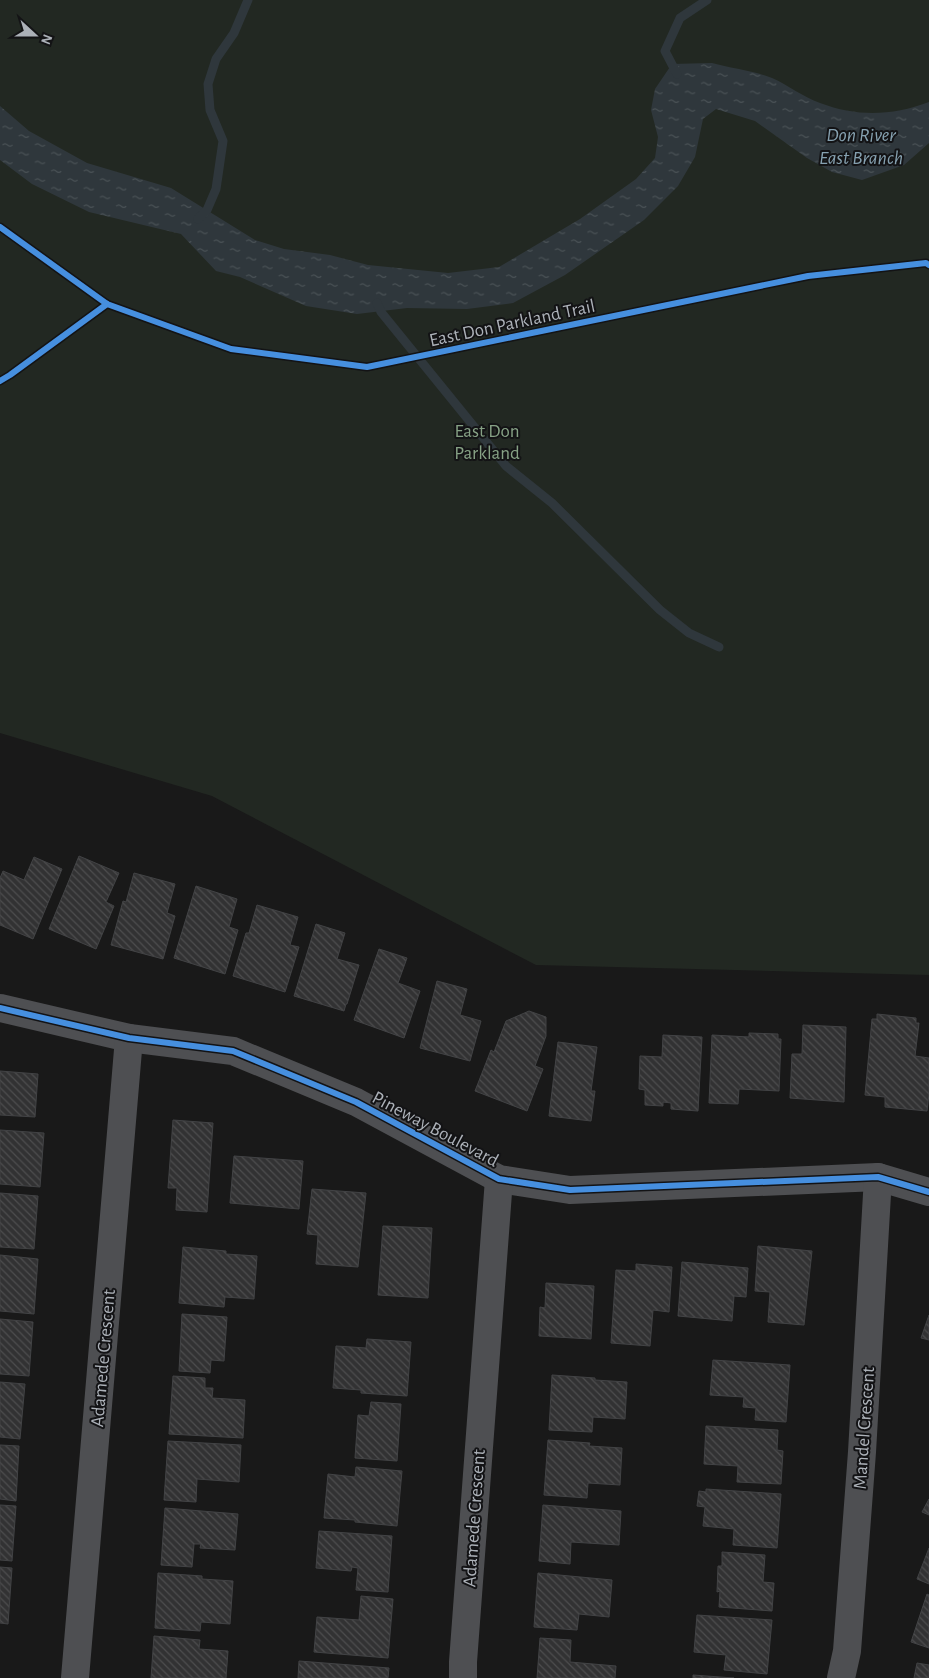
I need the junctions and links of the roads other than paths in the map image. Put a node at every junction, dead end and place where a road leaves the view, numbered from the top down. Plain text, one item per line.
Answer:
1 (0, 1008) edge
2 (129, 1038) junction
3 (878, 1177) junction
4 (500, 1179) junction
5 (929, 1192) edge
6 (75, 1678) edge
7 (463, 1678) edge
8 (841, 1678) edge

1 - 2 street, Pineway Boulevard
2 - 4 street, Pineway Boulevard
2 - 6 street, Adamede Crescent
3 - 4 street, Pineway Boulevard
3 - 5 street, Pineway Boulevard
3 - 8 street, Mandel Crescent
4 - 7 street, Adamede Crescent

